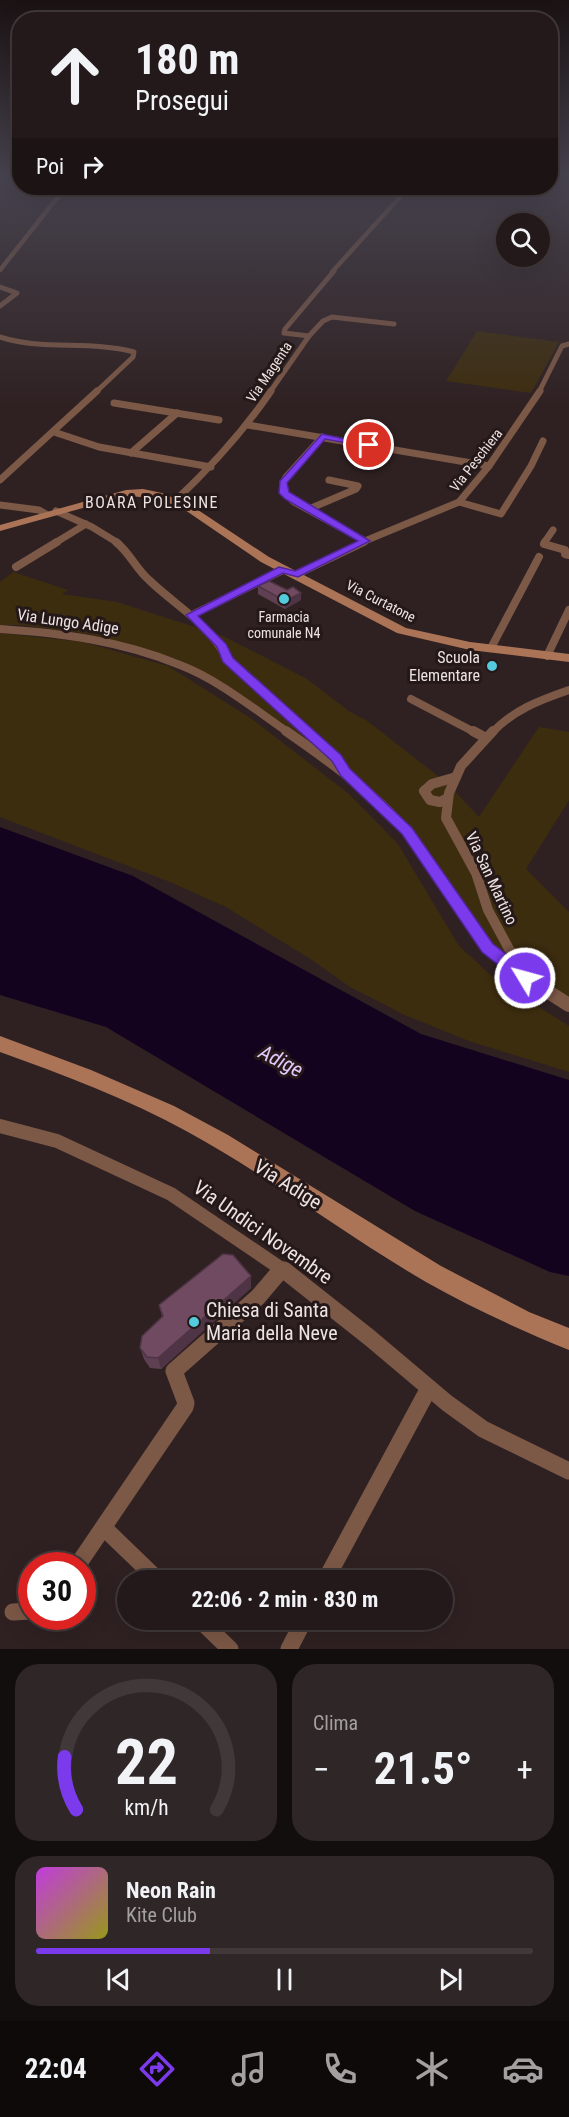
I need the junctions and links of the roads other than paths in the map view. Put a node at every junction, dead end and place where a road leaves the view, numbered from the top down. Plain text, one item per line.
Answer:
1 (13, 253) edge
2 (350, 253) edge
3 (0, 270) edge
4 (0, 287) edge
5 (0, 306) edge
6 (394, 324) dead end
7 (309, 336) junction
8 (0, 337) edge
9 (569, 344) edge
10 (114, 403) dead end
11 (177, 413) junction
12 (219, 420) dead end
13 (249, 425) junction
14 (54, 432) junction
15 (322, 436) junction
16 (543, 441) dead end
17 (131, 453) junction
18 (212, 466) junction
19 (489, 466) junction
20 (0, 480) edge
21 (329, 480) dead end
22 (175, 501) junction
23 (459, 502) junction
24 (0, 505) edge
25 (309, 509) junction
26 (51, 513) junction
27 (86, 524) junction
28 (0, 528) edge
29 (553, 530) dead end
30 (365, 541) junction
31 (569, 555) edge
32 (539, 557) dead end
33 (16, 567) dead end
34 (283, 570) junction
35 (295, 575) junction
36 (569, 610) edge
37 (192, 615) junction
38 (0, 629) edge
39 (491, 648) junction
40 (547, 656) junction
41 (569, 658) edge
42 (569, 690) edge
43 (411, 699) dead end
44 (486, 738) junction
45 (346, 772) junction
46 (456, 777) junction
47 (448, 798) junction
48 (539, 987) junction
49 (569, 1005) edge
50 (0, 1044) edge
51 (0, 1126) edge
52 (282, 1269) junction
53 (569, 1339) edge
54 (429, 1388) junction
55 (569, 1471) edge
56 (104, 1528) junction
57 (87, 1552) edge
58 (148, 1570) edge
59 (331, 1570) edge
60 (12, 1612) dead end
61 (18, 1612) edge
62 (210, 1630) edge
63 (299, 1630) edge
64 (230, 1649) edge
65 (289, 1649) edge

1 - 3 street
2 - 7 street, Via Magenta
4 - 5 street
6 - 7 street
7 - 13 street, Via Magenta
8 - 14 street
9 - 19 street, Via Peschiera
10 - 11 street
11 - 12 street
11 - 17 street
13 - 15 street
13 - 18 street, Via Magenta
14 - 17 street
14 - 20 street
15 - 19 street
15 - 25 street
16 - 23 street
17 - 18 street
18 - 22 street, Via Magenta
19 - 23 street, Via Peschiera
21 - 25 street
22 - 26 street, Via Curtatone
22 - 34 street, Via Curtatone
23 - 30 street, Via Peschiera
24 - 26 street
25 - 30 street
26 - 27 street
26 - 28 street, Via Curtatone
27 - 33 street
27 - 37 street
29 - 31 street
30 - 35 street, Via Peschiera
32 - 39 street
34 - 35 street, Via Curtatone
34 - 37 street
35 - 39 street, Via Curtatone
36 - 40 street
37 - 45 street
38 - 45 street, Via Lungo Adige
39 - 40 street, Via Curtatone
40 - 41 street, Via Curtatone
42 - 44 street, Via San Martino
43 - 44 street
44 - 46 street, Via San Martino
45 - 48 street, Via Lungo Adige
46 - 47 street, Via San Martino
46 - 47 street
47 - 48 street, Via San Martino
48 - 49 street, Via Lungo Adige
50 - 53 street, Via Adige
51 - 52 street, Via Undici Novembre
52 - 54 street, Via Undici Novembre
52 - 56 street
54 - 55 street, Via Undici Novembre
54 - 59 street
56 - 57 street
56 - 58 street
60 - 61 street
62 - 64 street
63 - 65 street

